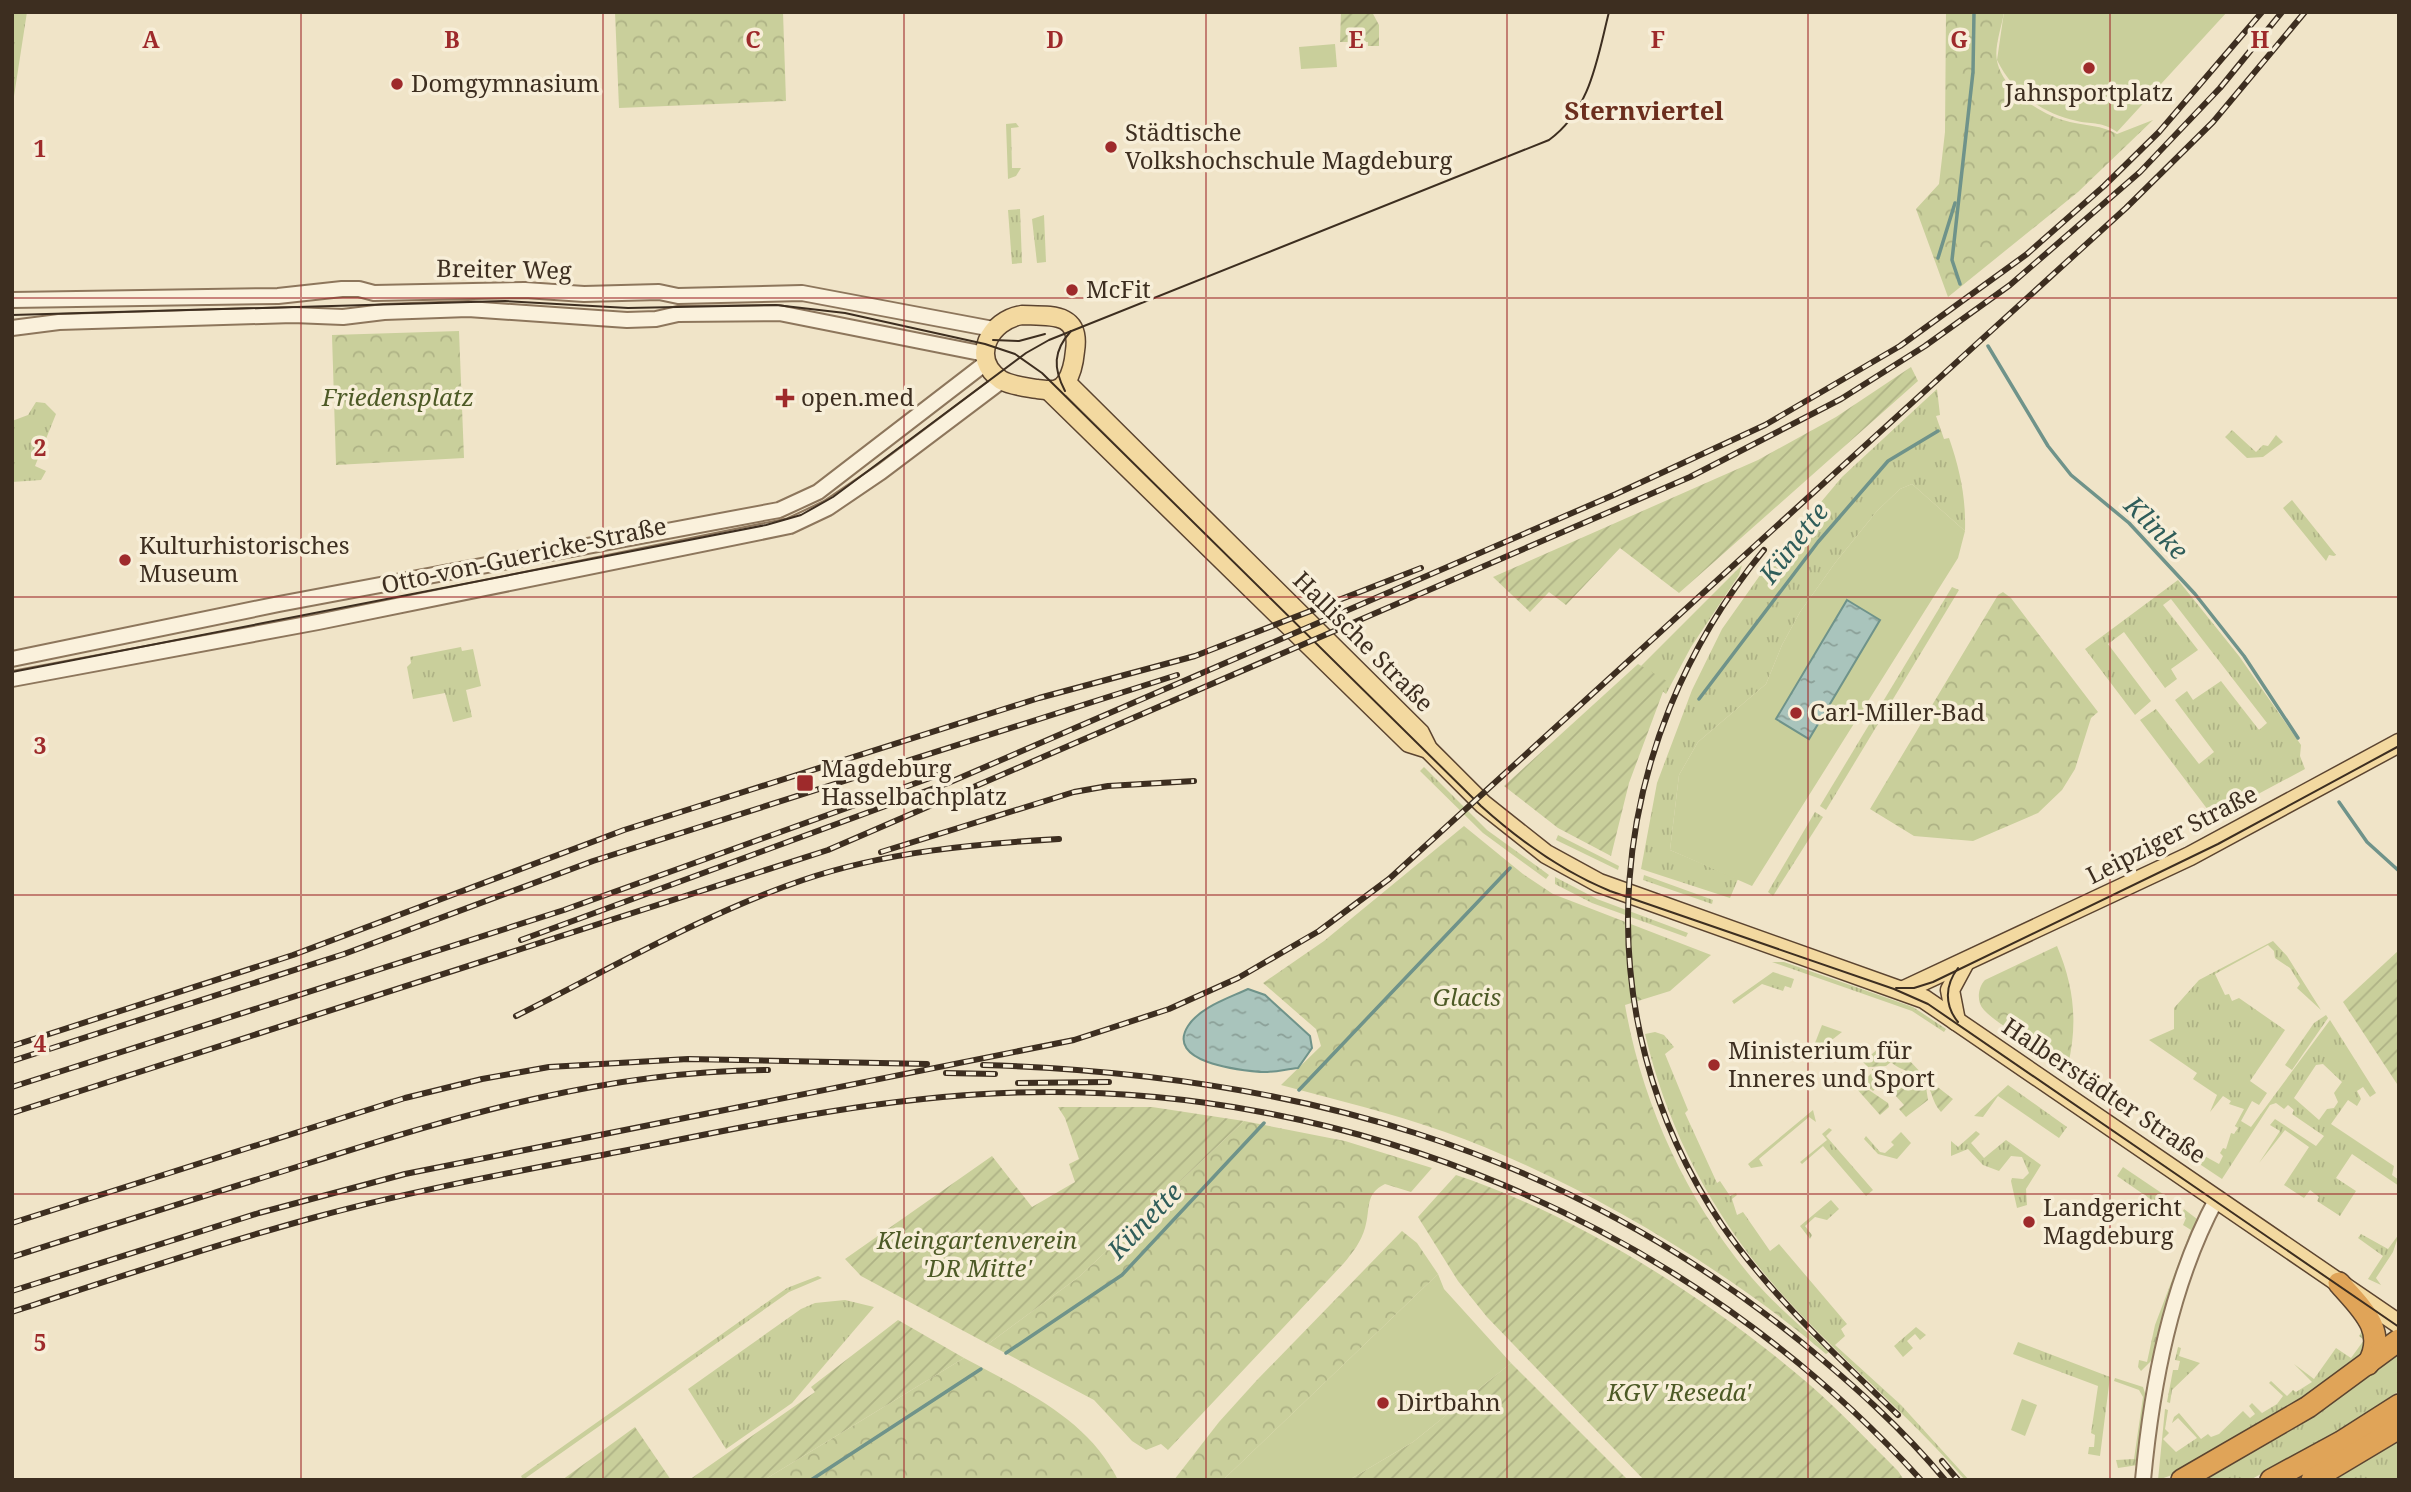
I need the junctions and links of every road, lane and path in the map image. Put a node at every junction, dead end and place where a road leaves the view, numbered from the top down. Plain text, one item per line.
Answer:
1 (12, 300) edge
2 (12, 328) edge
3 (993, 329) junction
4 (986, 358) junction
5 (1003, 380) junction
6 (1066, 382) junction
7 (1049, 391) junction
8 (12, 659) edge
9 (12, 678) edge
10 (2399, 743) edge
11 (1428, 749) junction
12 (1964, 964) junction
13 (1904, 990) junction
14 (1956, 1021) junction
15 (2217, 1198) junction
16 (2339, 1283) junction
17 (2399, 1324) edge
18 (2399, 1340) edge
19 (2367, 1365) junction
20 (2398, 1413) edge
21 (2143, 1480) edge
22 (2182, 1480) edge
23 (2271, 1480) edge
24 (2312, 1480) edge

1 - 3 street, Breiter Weg
2 - 4 street, Breiter Weg
3 - 4 main road
3 - 6 main road
4 - 5 main road
4 - 8 street, Otto-von-Guericke-Straße
5 - 7 main road
5 - 9 street, Otto-von-Guericke-Straße
6 - 7 main road
6 - 11 main road, Hallische Straße
7 - 11 main road, Hallische Straße
10 - 12 main road, Leipziger Straße
11 - 13 main road, Halberstädter Straße
12 - 13 main road, Leipziger Straße
12 - 14 main road
13 - 14 main road, Halberstädter Straße
14 - 15 main road, Halberstädter Straße
15 - 16 main road, Halberstädter Straße
15 - 21 street
16 - 17 main road, Halberstädter Straße
16 - 19 highway
18 - 19 highway
19 - 22 highway
20 - 23 highway
20 - 24 highway

